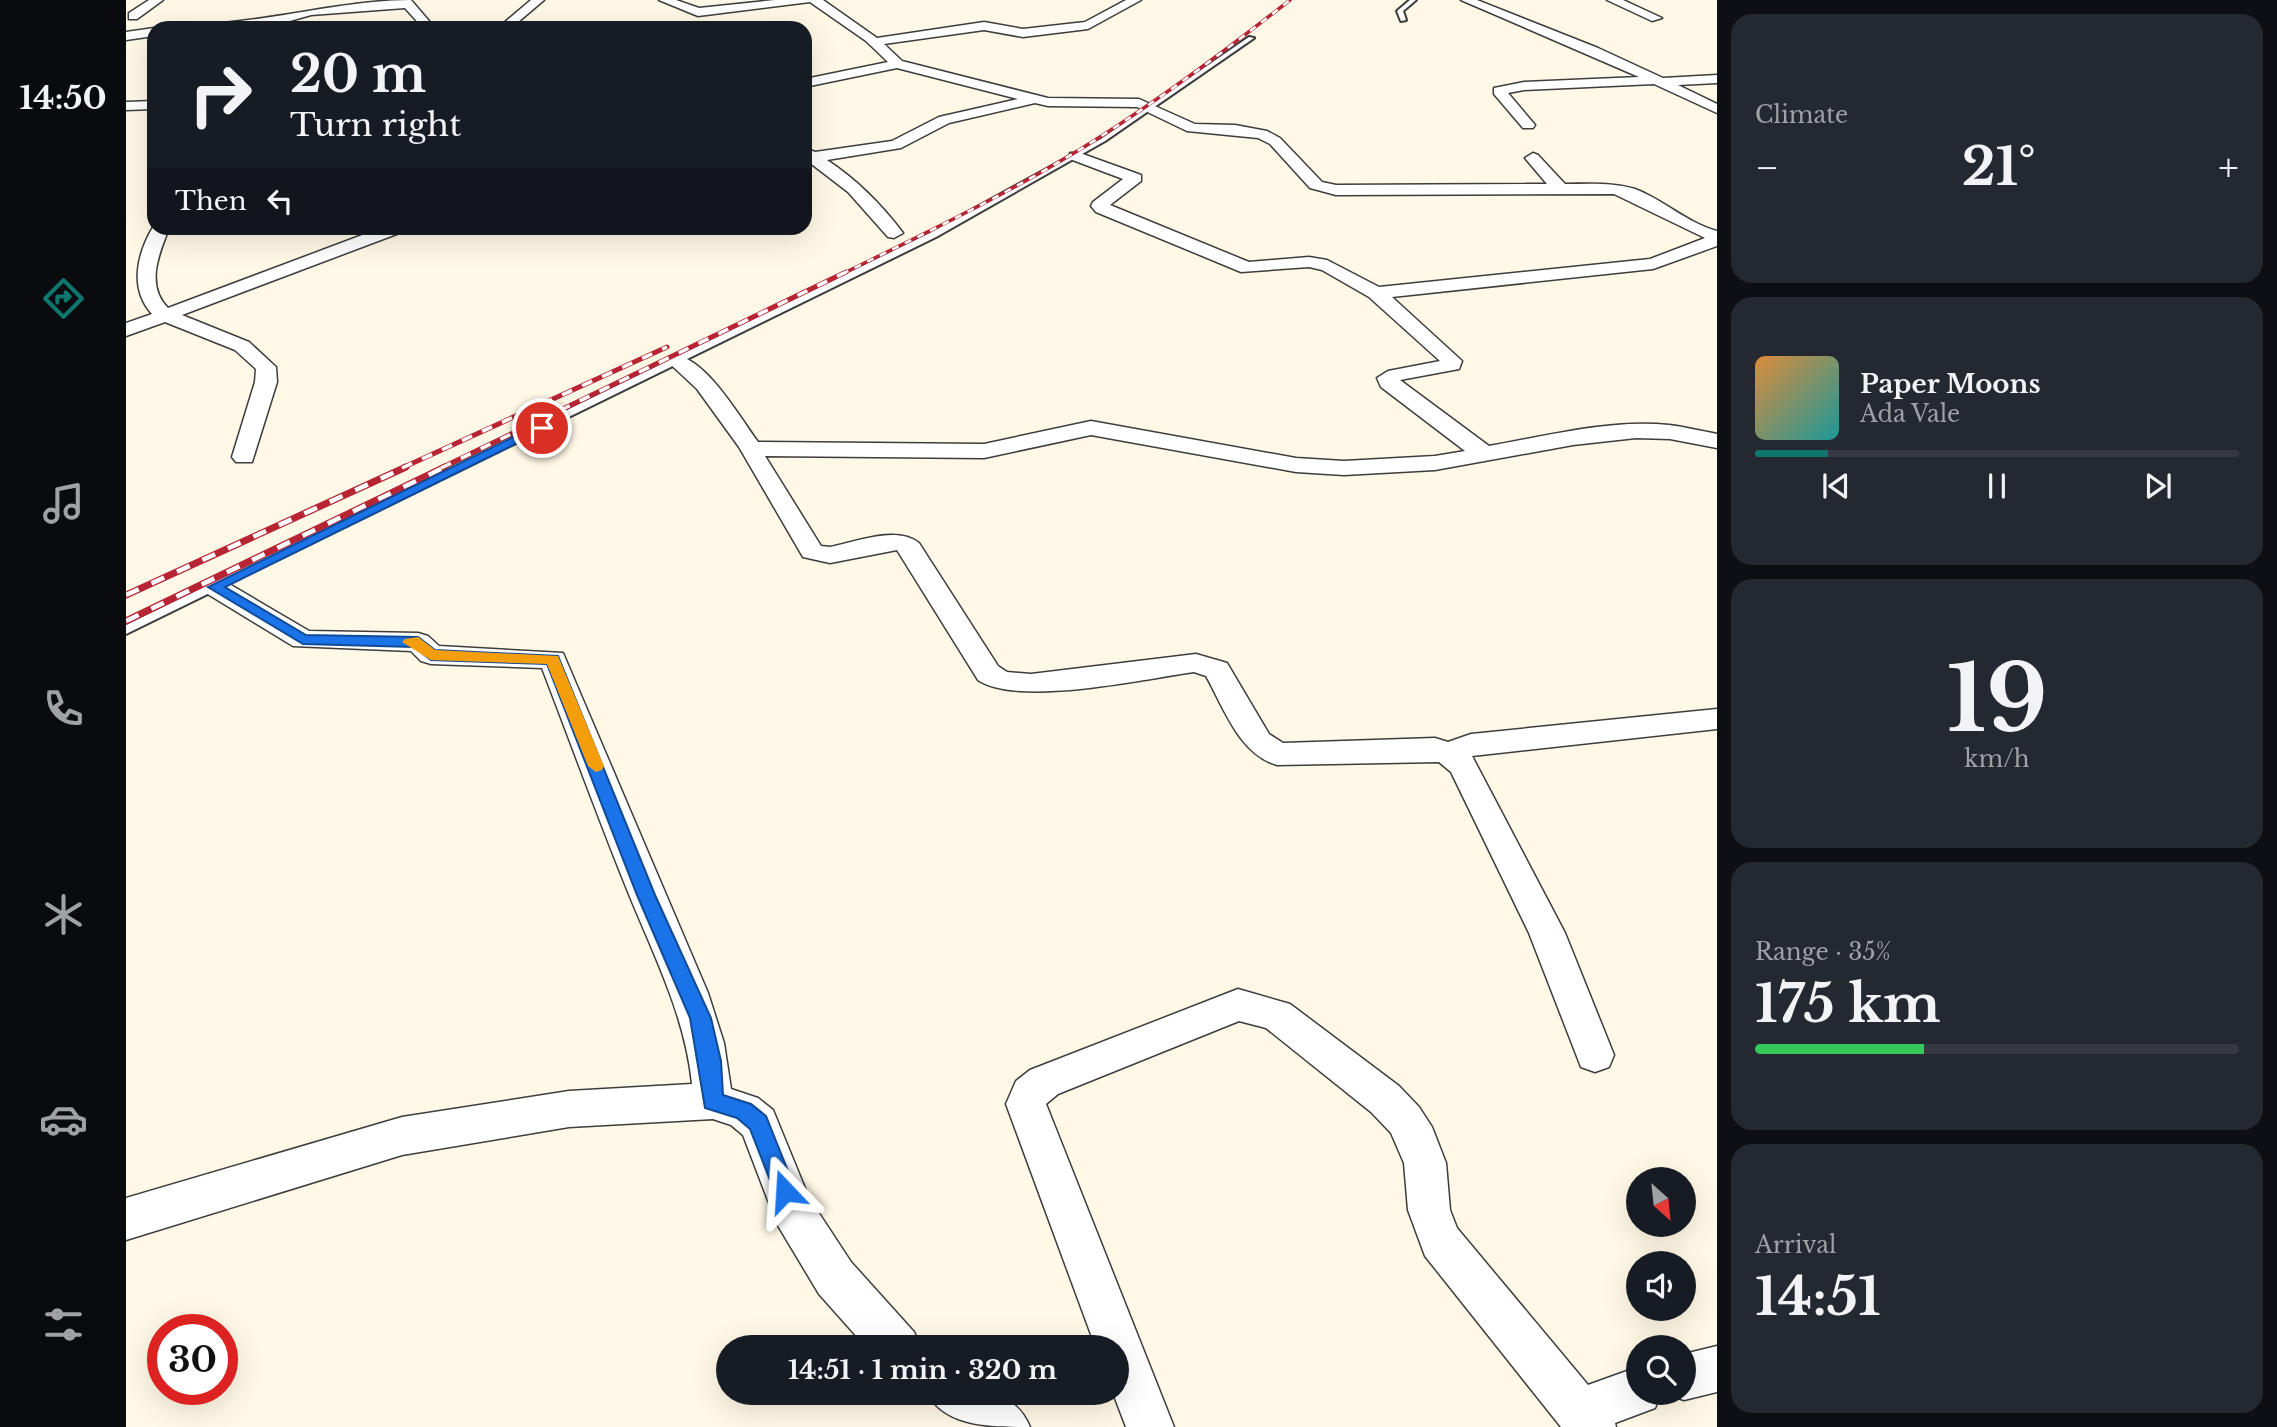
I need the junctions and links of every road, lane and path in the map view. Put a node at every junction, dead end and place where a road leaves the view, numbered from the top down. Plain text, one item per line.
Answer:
1 (157, 0) edge
2 (538, 0) edge
3 (665, 0) edge
4 (806, 0) edge
5 (815, 0) edge
6 (1135, 0) edge
7 (1413, 0) edge
8 (1467, 0) edge
9 (1613, 0) edge
10 (406, 2) edge
11 (133, 16) dead end
12 (1657, 18) dead end
13 (1403, 20) dead end
14 (276, 21) edge
15 (423, 21) edge
16 (514, 21) edge
17 (147, 33) edge
18 (126, 36) edge
19 (1251, 38) dead end
20 (874, 42) junction
21 (897, 64) junction
22 (1717, 79) edge
23 (812, 82) edge
24 (1657, 82) junction
25 (1034, 99) junction
26 (147, 105) edge
27 (126, 106) edge
28 (1151, 108) junction
29 (1717, 109) edge
30 (1528, 125) dead end
31 (812, 155) edge
32 (1075, 156) junction
33 (812, 157) edge
34 (1533, 158) dead end
35 (1560, 189) junction
36 (894, 233) dead end
37 (158, 235) edge
38 (377, 235) edge
39 (1717, 238) edge
40 (1376, 293) junction
41 (164, 315) junction
42 (126, 330) edge
43 (677, 361) junction
44 (1717, 441) edge
45 (750, 447) junction
46 (1484, 454) junction
47 (244, 457) dead end
48 (215, 587) junction
49 (126, 630) edge
50 (1717, 719) edge
51 (1451, 754) junction
52 (1595, 1055) dead end
53 (713, 1101) junction
54 (126, 1219) edge
55 (886, 1335) edge
56 (1717, 1369) edge
57 (1696, 1374) edge
58 (1626, 1398) edge
59 (970, 1405) edge
60 (1586, 1420) edge
61 (1006, 1427) edge
62 (1150, 1427) edge

1 - 11 street
2 - 16 street
3 - 4 street
5 - 20 street
6 - 20 street
7 - 13 lane
8 - 24 street
9 - 12 street
10 - 14 street
10 - 15 street
17 - 18 street
19 - 28 lane
20 - 21 street
21 - 23 street
21 - 25 street
22 - 24 street
24 - 29 street
24 - 30 street
25 - 28 street
25 - 31 street
26 - 27 street
28 - 32 lane
28 - 35 street
32 - 40 street
32 - 43 lane
33 - 36 street
34 - 35 street
35 - 39 street
37 - 41 street
38 - 41 street
39 - 40 street
40 - 46 street
41 - 42 street
41 - 47 street
43 - 45 street
43 - 48 lane
44 - 46 street
45 - 46 street
45 - 51 street
48 - 49 lane
48 - 53 street
50 - 51 street
51 - 52 street
53 - 54 street
53 - 55 street
56 - 57 street
58 - 60 street
59 - 61 street
60 - 62 street

